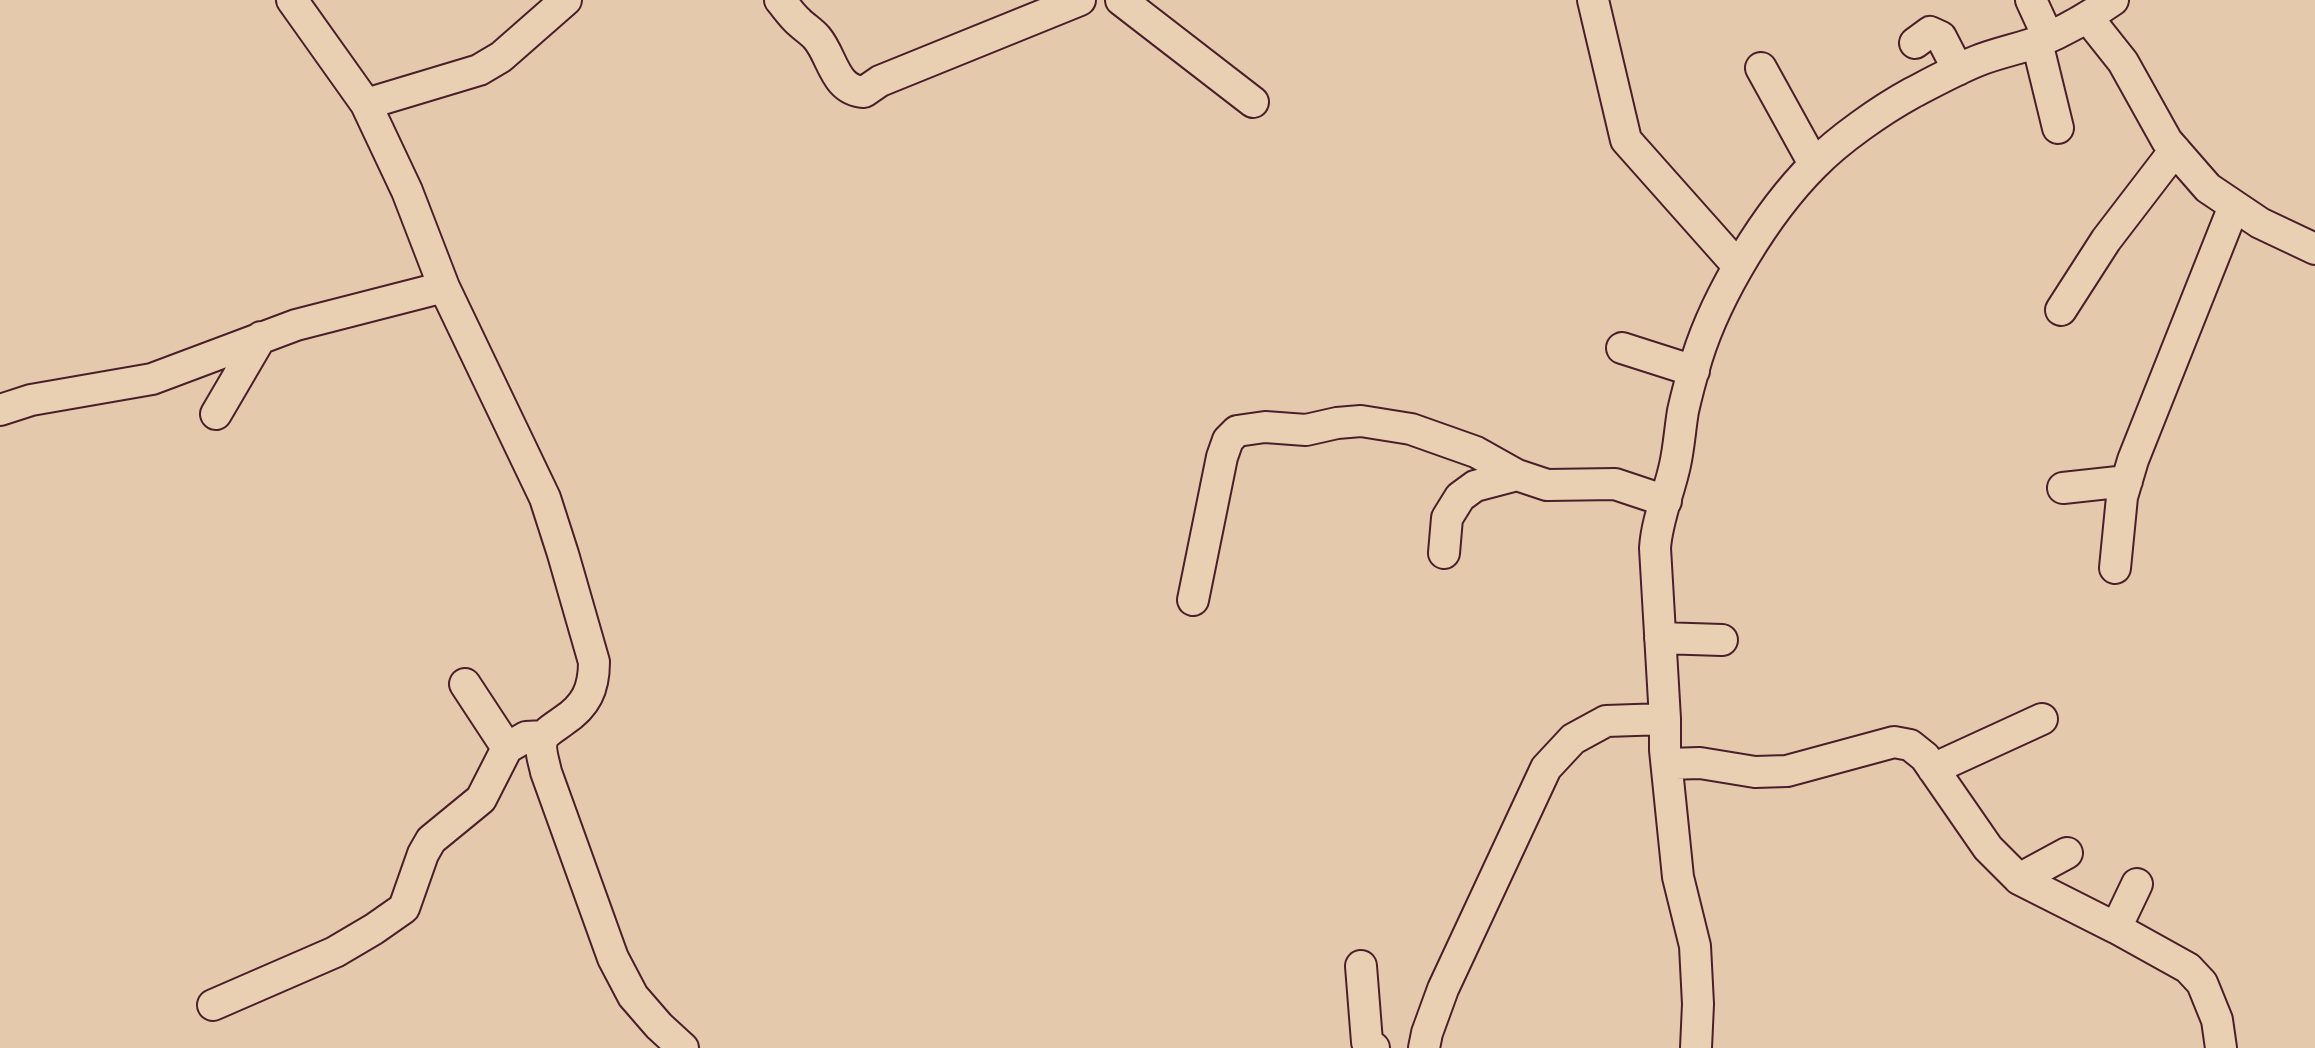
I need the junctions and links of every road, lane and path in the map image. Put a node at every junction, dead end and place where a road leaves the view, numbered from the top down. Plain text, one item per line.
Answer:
1 (292, 0) edge
2 (566, 0) edge
3 (780, 0) edge
4 (1080, 0) edge
5 (1121, 0) edge
6 (1593, 0) edge
7 (2031, 0) edge
8 (2113, 0) edge
9 (2088, 18) junction
10 (2042, 40) junction
11 (1915, 43) dead end
12 (1761, 68) dead end
13 (1958, 70) junction
14 (1253, 102) dead end
15 (366, 104) junction
16 (2058, 129) dead end
17 (2175, 150) junction
18 (1814, 164) junction
19 (2234, 206) junction
20 (2309, 238) edge
21 (1738, 266) junction
22 (444, 287) junction
23 (2061, 310) dead end
24 (261, 337) junction
25 (1622, 348) dead end
26 (1694, 371) junction
27 (0, 410) edge
28 (216, 414) dead end
29 (1517, 475) junction
30 (2127, 481) junction
31 (2063, 488) dead end
32 (1666, 501) junction
33 (1444, 553) dead end
34 (2115, 568) dead end
35 (1193, 600) dead end
36 (1660, 638) junction
37 (1722, 640) dead end
38 (465, 684) dead end
39 (1665, 719) junction
40 (2042, 719) dead end
41 (544, 736) junction
42 (507, 748) junction
43 (1667, 764) junction
44 (1933, 769) junction
45 (2067, 853) dead end
46 (2019, 879) junction
47 (2137, 884) dead end
48 (2116, 928) junction
49 (1361, 966) dead end
50 (213, 1005) dead end
51 (678, 1046) edge
52 (1374, 1048) edge
53 (1424, 1048) edge
54 (1696, 1048) edge
55 (2221, 1048) edge

1 - 15 street
2 - 15 street
3 - 4 street
5 - 14 street
6 - 21 street
7 - 10 street
8 - 9 street
9 - 10 street
9 - 17 street
10 - 13 street
10 - 16 street
11 - 13 street
12 - 18 street
13 - 18 street
15 - 22 street
17 - 19 street
17 - 23 street
18 - 21 street
19 - 20 street
19 - 30 street
21 - 26 street
22 - 24 street
22 - 41 street
24 - 27 street
24 - 28 street
25 - 26 street
26 - 32 street
29 - 32 street
29 - 33 street
29 - 35 street
30 - 31 street
30 - 34 street
32 - 36 street
36 - 37 street
36 - 39 street
38 - 42 street
39 - 43 street
39 - 53 street
40 - 44 street
41 - 42 street
41 - 51 street
42 - 50 street
43 - 44 street
43 - 54 street
44 - 46 street
45 - 46 street
46 - 48 street
47 - 48 street
48 - 55 street
49 - 52 street

